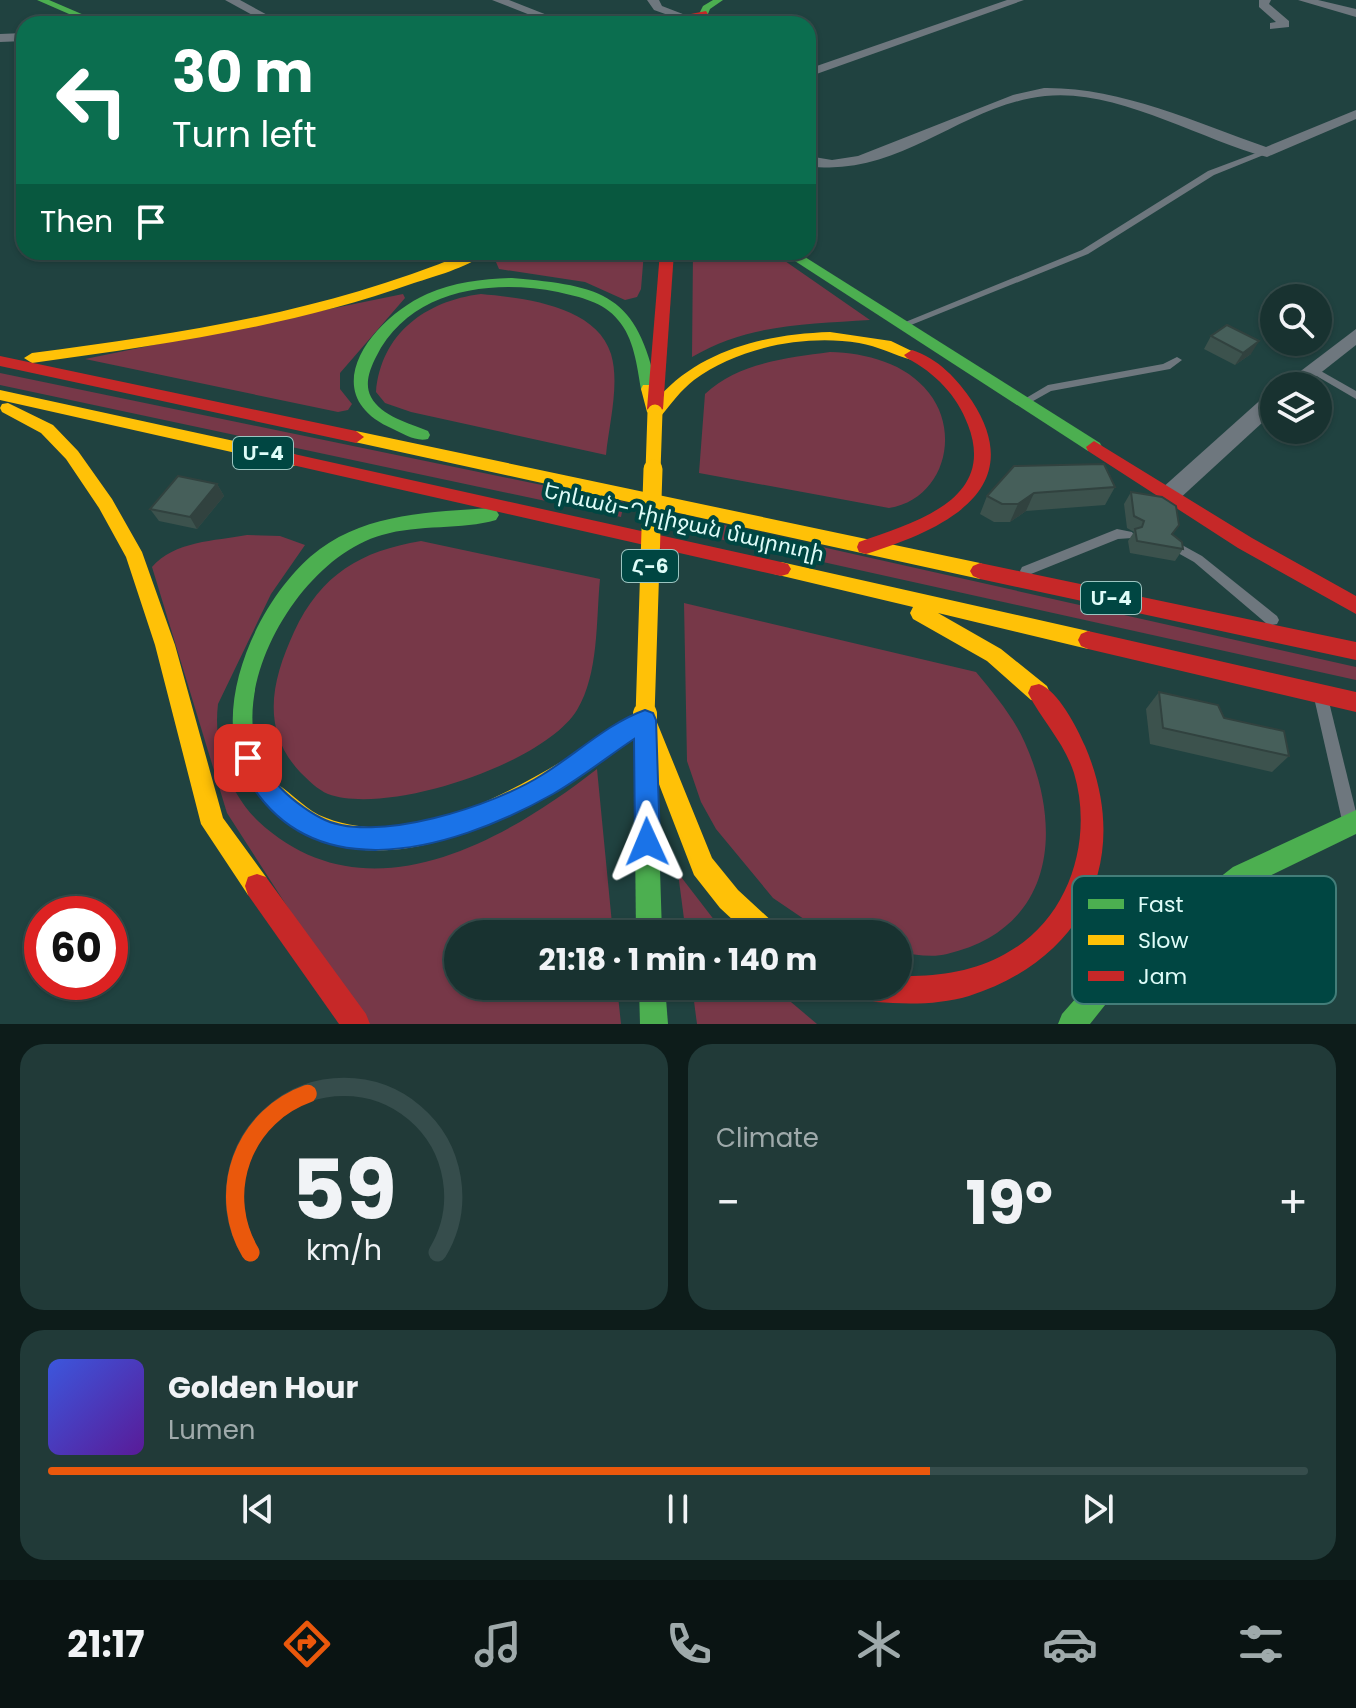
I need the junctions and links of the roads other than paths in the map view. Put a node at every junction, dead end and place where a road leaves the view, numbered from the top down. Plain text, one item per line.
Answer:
1 (41, 0) edge
2 (231, 0) edge
3 (498, 0) edge
4 (653, 0) edge
5 (735, 0) edge
6 (1018, 0) edge
7 (1265, 0) edge
8 (1304, 0) edge
9 (1356, 13) edge
10 (702, 14) edge
11 (80, 16) edge
12 (268, 16) edge
13 (542, 16) edge
14 (1274, 26) dead end
15 (816, 70) edge
16 (1356, 114) edge
17 (1267, 152) junction
18 (816, 162) edge
19 (460, 260) edge
20 (666, 260) edge
21 (800, 260) edge
22 (901, 325) junction
23 (1356, 335) edge
24 (1177, 360) dead end
25 (1, 362) edge
26 (1312, 369) junction
27 (1308, 372) edge
28 (0, 395) edge
29 (1356, 396) edge
30 (1024, 403) junction
31 (0, 404) edge
32 (655, 412) junction
33 (1260, 413) edge
34 (476, 464) junction
35 (1169, 495) junction
36 (527, 511) junction
37 (1128, 535) dead end
38 (1173, 545) edge
39 (865, 547) junction
40 (1012, 576) junction
41 (884, 592) junction
42 (1356, 606) edge
43 (1292, 638) junction
44 (1356, 651) edge
45 (1320, 694) junction
46 (1356, 702) edge
47 (645, 720) junction
48 (1353, 822) edge
49 (1093, 876) edge
50 (1242, 876) edge
51 (649, 920) edge
52 (752, 920) edge
53 (1072, 931) edge
54 (1056, 955) dead end
55 (653, 1000) edge
56 (877, 1000) edge
57 (1089, 1004) edge
58 (915, 1008) dead end
59 (356, 1024) edge
60 (654, 1024) edge
61 (1072, 1024) edge

1 - 11 main road
2 - 12 street
3 - 13 street
4 - 10 street
5 - 10 main road
6 - 15 street
7 - 14 street
8 - 9 street
16 - 17 street
17 - 18 street
17 - 22 lane
19 - 25 main road
20 - 32 main road, Հ-6
21 - 22 main road
22 - 30 main road
23 - 26 street
24 - 30 lane
25 - 34 main road, Երևան-Դիլիջան մայրուղի / Մ-4
26 - 27 street
26 - 29 lane
28 - 36 main road, Երևան-Դիլիջան մայրուղի / Մ-4
30 - 35 main road
31 - 59 main road
32 - 34 main road
32 - 39 main road
32 - 47 main road, Հ-6, bridge
33 - 35 street
34 - 39 main road, Երևան-Դիլիջան մայրուղի / Մ-4
35 - 42 main road
36 - 41 main road, Երևան-Դիլիջան մայրուղի / Մ-4
36 - 47 main road
37 - 40 lane
38 - 43 lane
39 - 40 main road, Երևան-Դիլիջան մայրուղի / Մ-4
40 - 43 main road, Երևան-Դիլիջան մայրուղի / Մ-4
41 - 45 main road, Երևան-Դիլիջան մայրուղի / Մ-4
41 - 49 main road
43 - 44 main road, Երևան-Դիլիջան մայրուղի / Մ-4
45 - 46 main road, Երևան-Դիլիջան մայրուղի / Մ-4
45 - 48 lane
47 - 51 main road, Հ-6
47 - 52 main road
48 - 50 main road
53 - 54 main road
55 - 60 main road
56 - 58 main road
57 - 61 main road

